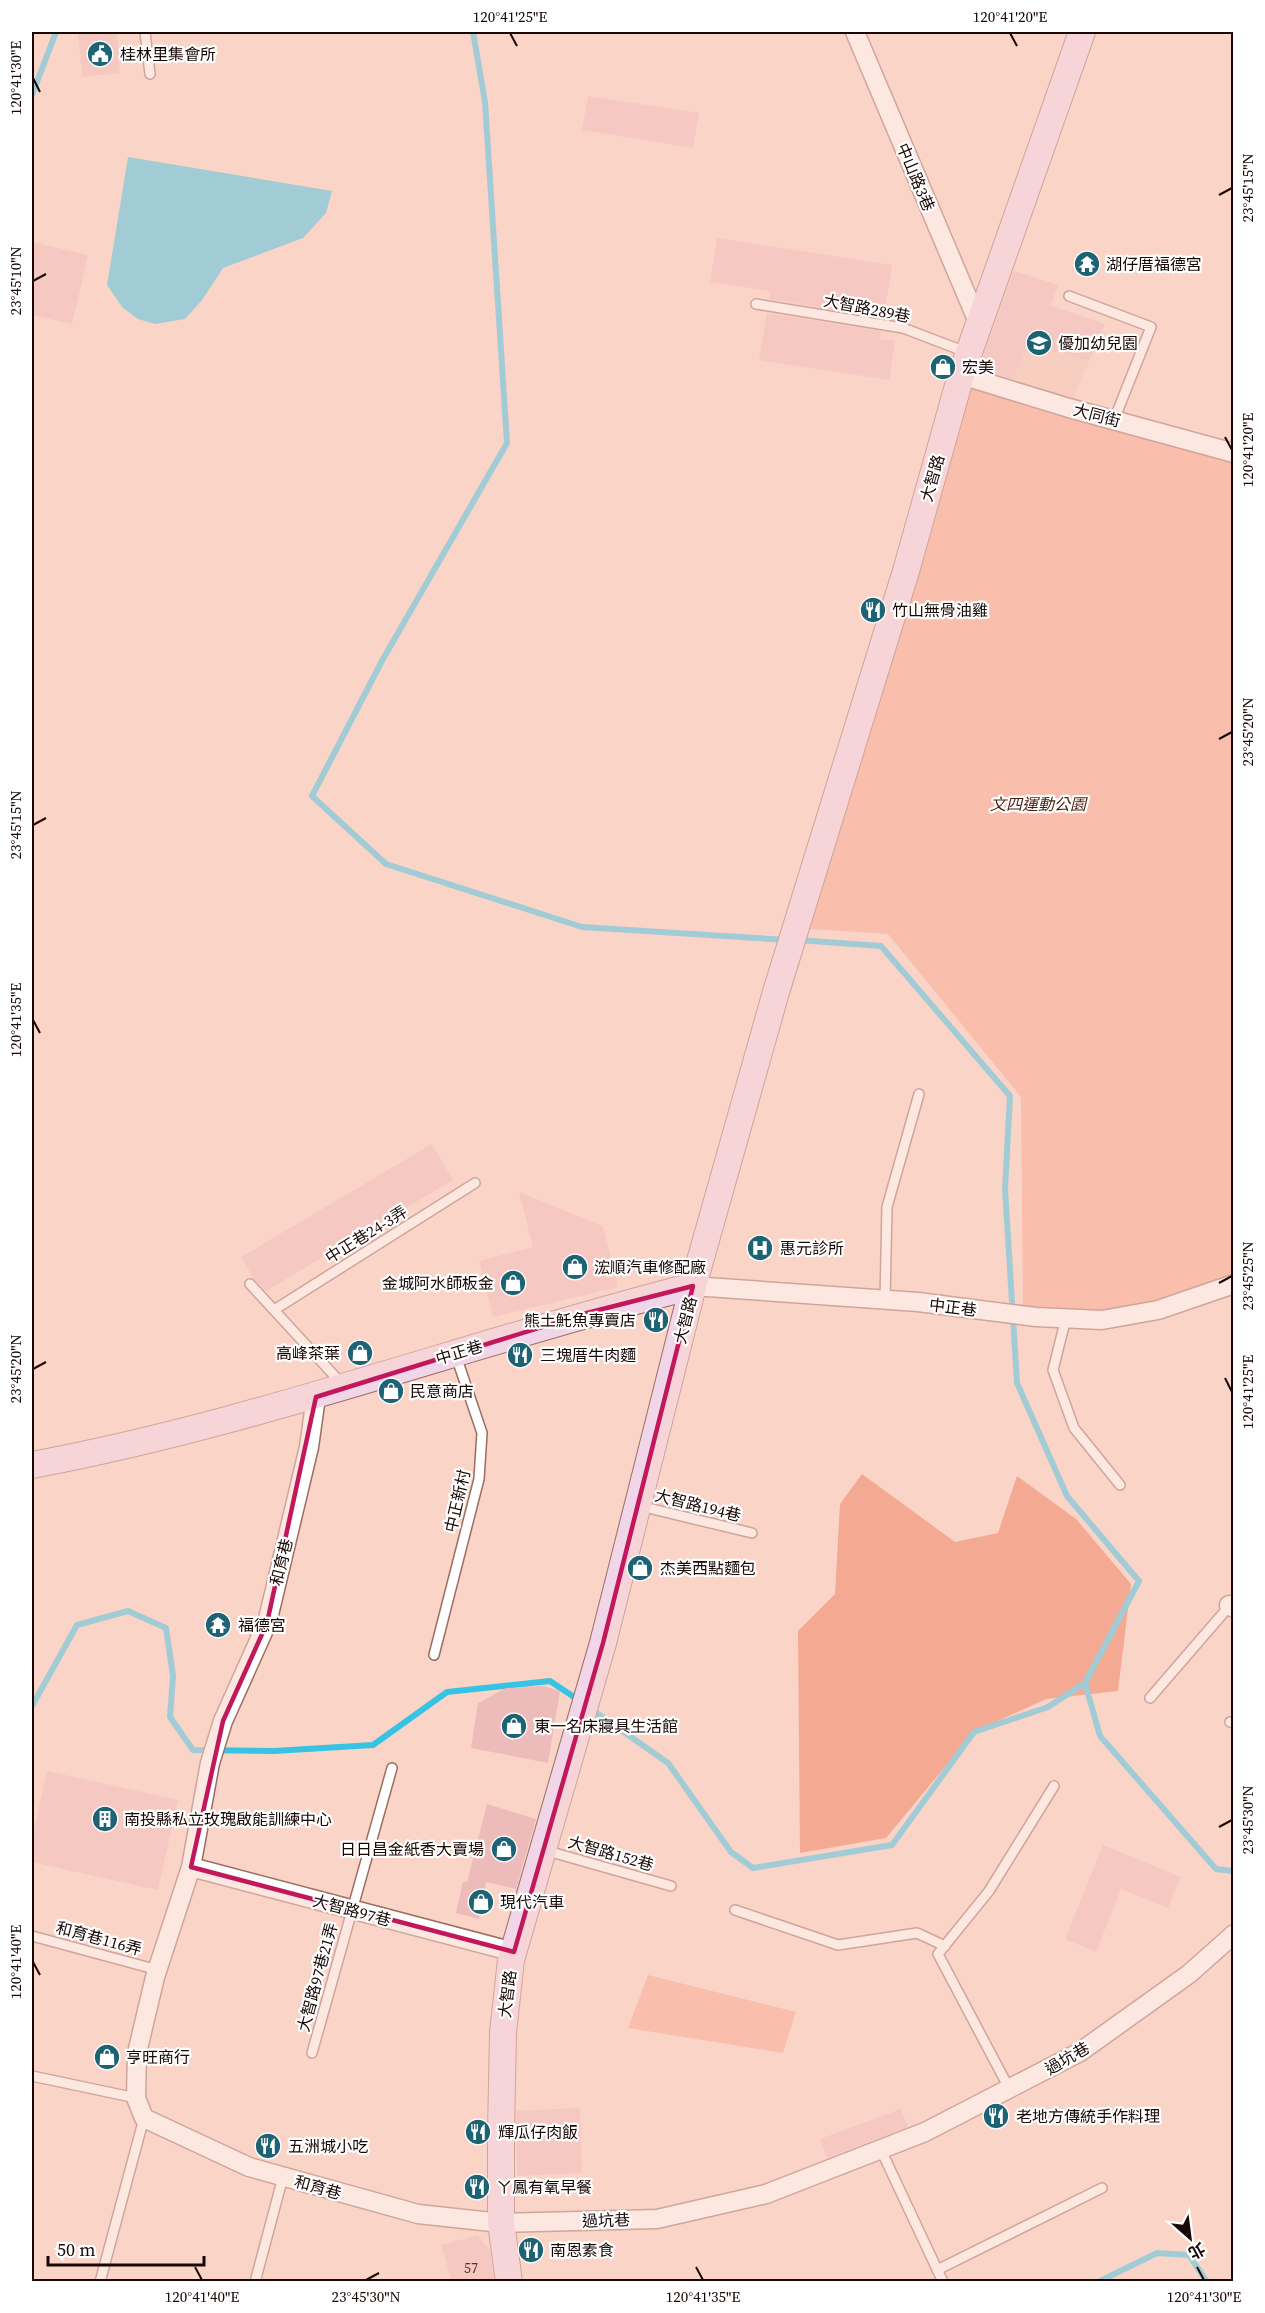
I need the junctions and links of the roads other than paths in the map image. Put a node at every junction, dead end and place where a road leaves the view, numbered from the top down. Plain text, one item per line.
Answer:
1 (145, 32) edge
2 (855, 32) edge
3 (1082, 32) edge
4 (150, 74) dead end
5 (1069, 296) dead end
6 (756, 304) dead end
7 (978, 322) junction
8 (965, 364) junction
9 (1114, 420) junction
10 (1233, 453) edge
11 (919, 1094) dead end
12 (475, 1183) dead end
13 (250, 1284) dead end
14 (1233, 1284) edge
15 (693, 1286) junction
16 (885, 1300) junction
17 (274, 1310) junction
18 (1066, 1318) junction
19 (456, 1353) junction
20 (346, 1388) junction
21 (316, 1397) junction
22 (32, 1465) edge
23 (1120, 1485) dead end
24 (637, 1505) junction
25 (752, 1533) dead end
26 (1232, 1605) edge
27 (434, 1655) dead end
28 (1150, 1698) dead end
29 (392, 1768) dead end
30 (1054, 1786) dead end
31 (542, 1849) junction
32 (191, 1867) junction
33 (671, 1886) dead end
34 (351, 1909) junction
35 (735, 1910) dead end
36 (1233, 1934) edge
37 (32, 1936) edge
38 (945, 1946) junction
39 (514, 1952) junction
40 (158, 1970) junction
41 (312, 2053) dead end
42 (32, 2076) edge
43 (1010, 2090) junction
44 (136, 2098) junction
45 (144, 2118) junction
46 (881, 2150) junction
47 (283, 2177) junction
48 (1102, 2188) dead end
49 (501, 2223) junction
50 (937, 2270) junction
51 (99, 2282) edge
52 (255, 2282) edge
53 (509, 2282) edge
54 (943, 2282) edge

1 - 4 lane
2 - 7 street, 中山路3巷
3 - 7 street, 大智路
5 - 9 lane
6 - 8 lane, 大智路289巷
7 - 8 street, 大智路
8 - 9 street, 大同街
8 - 15 street, 大智路
9 - 10 street, 大同街
11 - 16 lane
12 - 17 lane, 中正巷24-3弄
13 - 17 lane
14 - 18 street
15 - 16 street, 中正巷
15 - 19 street, 中正巷
15 - 24 street, 大智路
16 - 18 street, 中正巷
17 - 20 lane
18 - 23 lane
19 - 20 street, 中正巷
19 - 27 lane, 中正新村
20 - 21 street, 中正巷
21 - 22 street, 中正巷
21 - 32 street, 和育巷
24 - 25 lane, 大智路194巷
24 - 31 street, 大智路
26 - 28 lane
29 - 34 lane, 大智路97巷21弄
30 - 38 lane
31 - 33 lane, 大智路152巷
31 - 39 street, 大智路
32 - 34 street, 大智路97巷
32 - 40 street
34 - 39 street, 大智路97巷
34 - 41 lane, 大智路97巷21弄
35 - 38 lane
36 - 43 street, 過坑巷
37 - 40 lane, 和育巷116弄
38 - 43 lane
39 - 49 street, 大智路
40 - 44 street
42 - 44 lane
43 - 46 street, 過坑巷
44 - 45 street
45 - 47 street, 和育巷
45 - 51 lane
46 - 49 street, 過坑巷
46 - 50 lane
47 - 49 street, 和育巷
47 - 52 lane
48 - 50 lane
49 - 53 street, 大智路
50 - 54 lane

